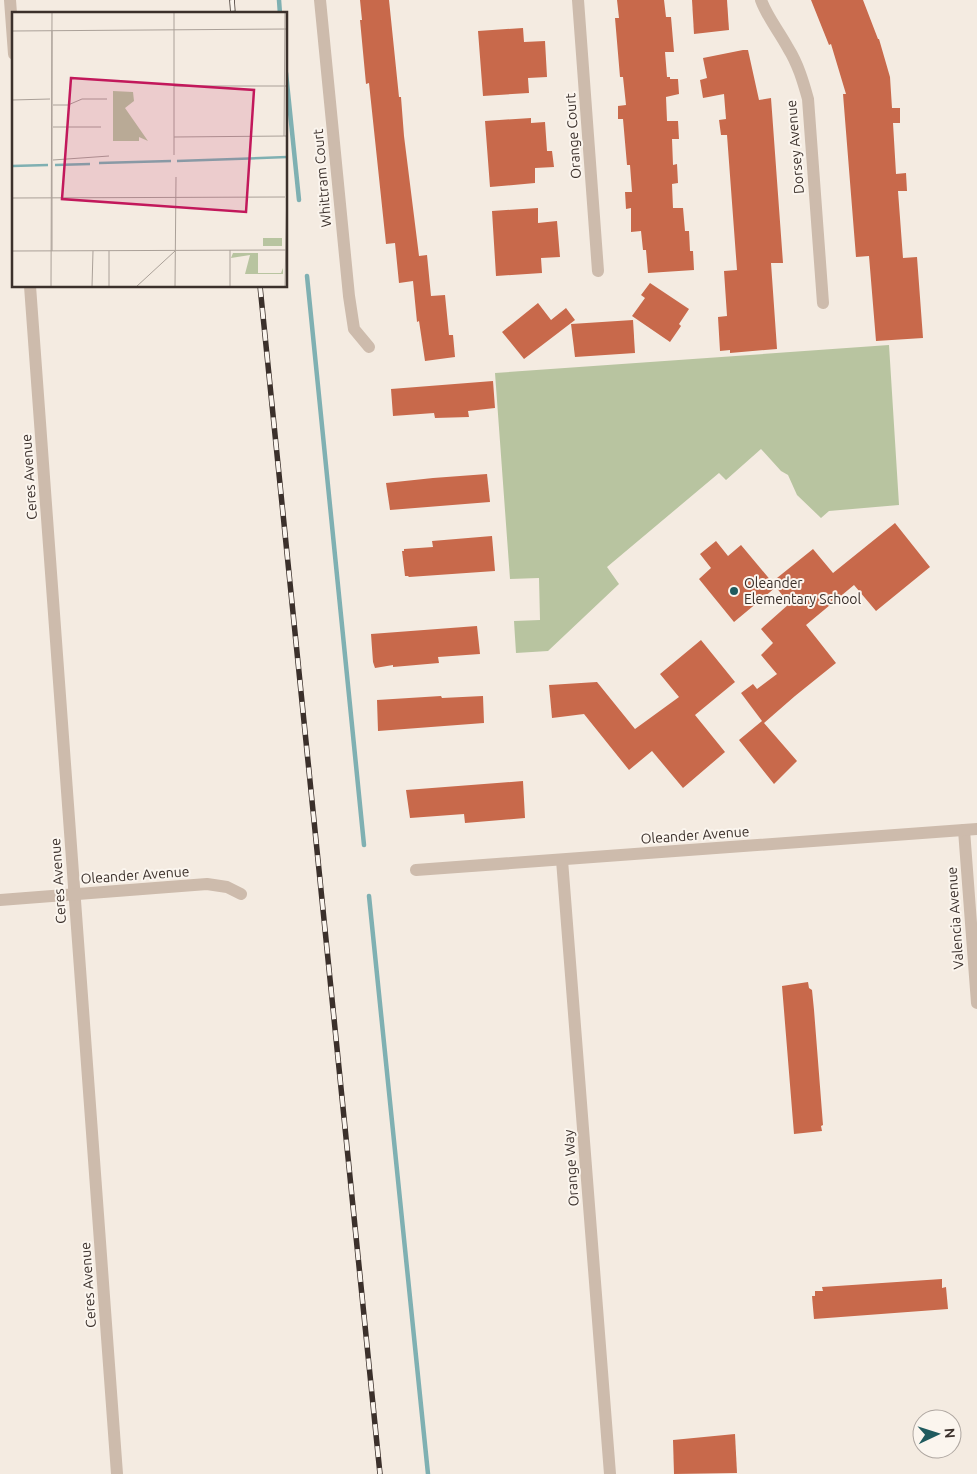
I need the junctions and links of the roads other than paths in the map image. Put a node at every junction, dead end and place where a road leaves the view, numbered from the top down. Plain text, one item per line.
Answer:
1 (10, 0) edge
2 (320, 0) edge
3 (578, 0) edge
4 (760, 0) edge
5 (12, 27) edge
6 (598, 271) dead end
7 (30, 288) edge
8 (823, 303) dead end
9 (369, 347) dead end
10 (977, 829) edge
11 (964, 830) junction
12 (562, 860) junction
13 (416, 870) dead end
14 (74, 894) junction
15 (241, 894) dead end
16 (0, 900) edge
17 (977, 1003) edge
18 (117, 1474) edge
19 (610, 1474) edge

1 - 5 street
2 - 9 street, Whittram Court
3 - 6 street, Orange Court
4 - 8 street, Dorsey Avenue
7 - 14 street, Ceres Avenue
10 - 11 street, Oleander Avenue
11 - 12 street, Oleander Avenue
11 - 17 street, Valencia Avenue
12 - 13 street, Oleander Avenue
12 - 19 street, Orange Way
14 - 15 street, Oleander Avenue
14 - 16 street, Oleander Avenue
14 - 18 street, Ceres Avenue

